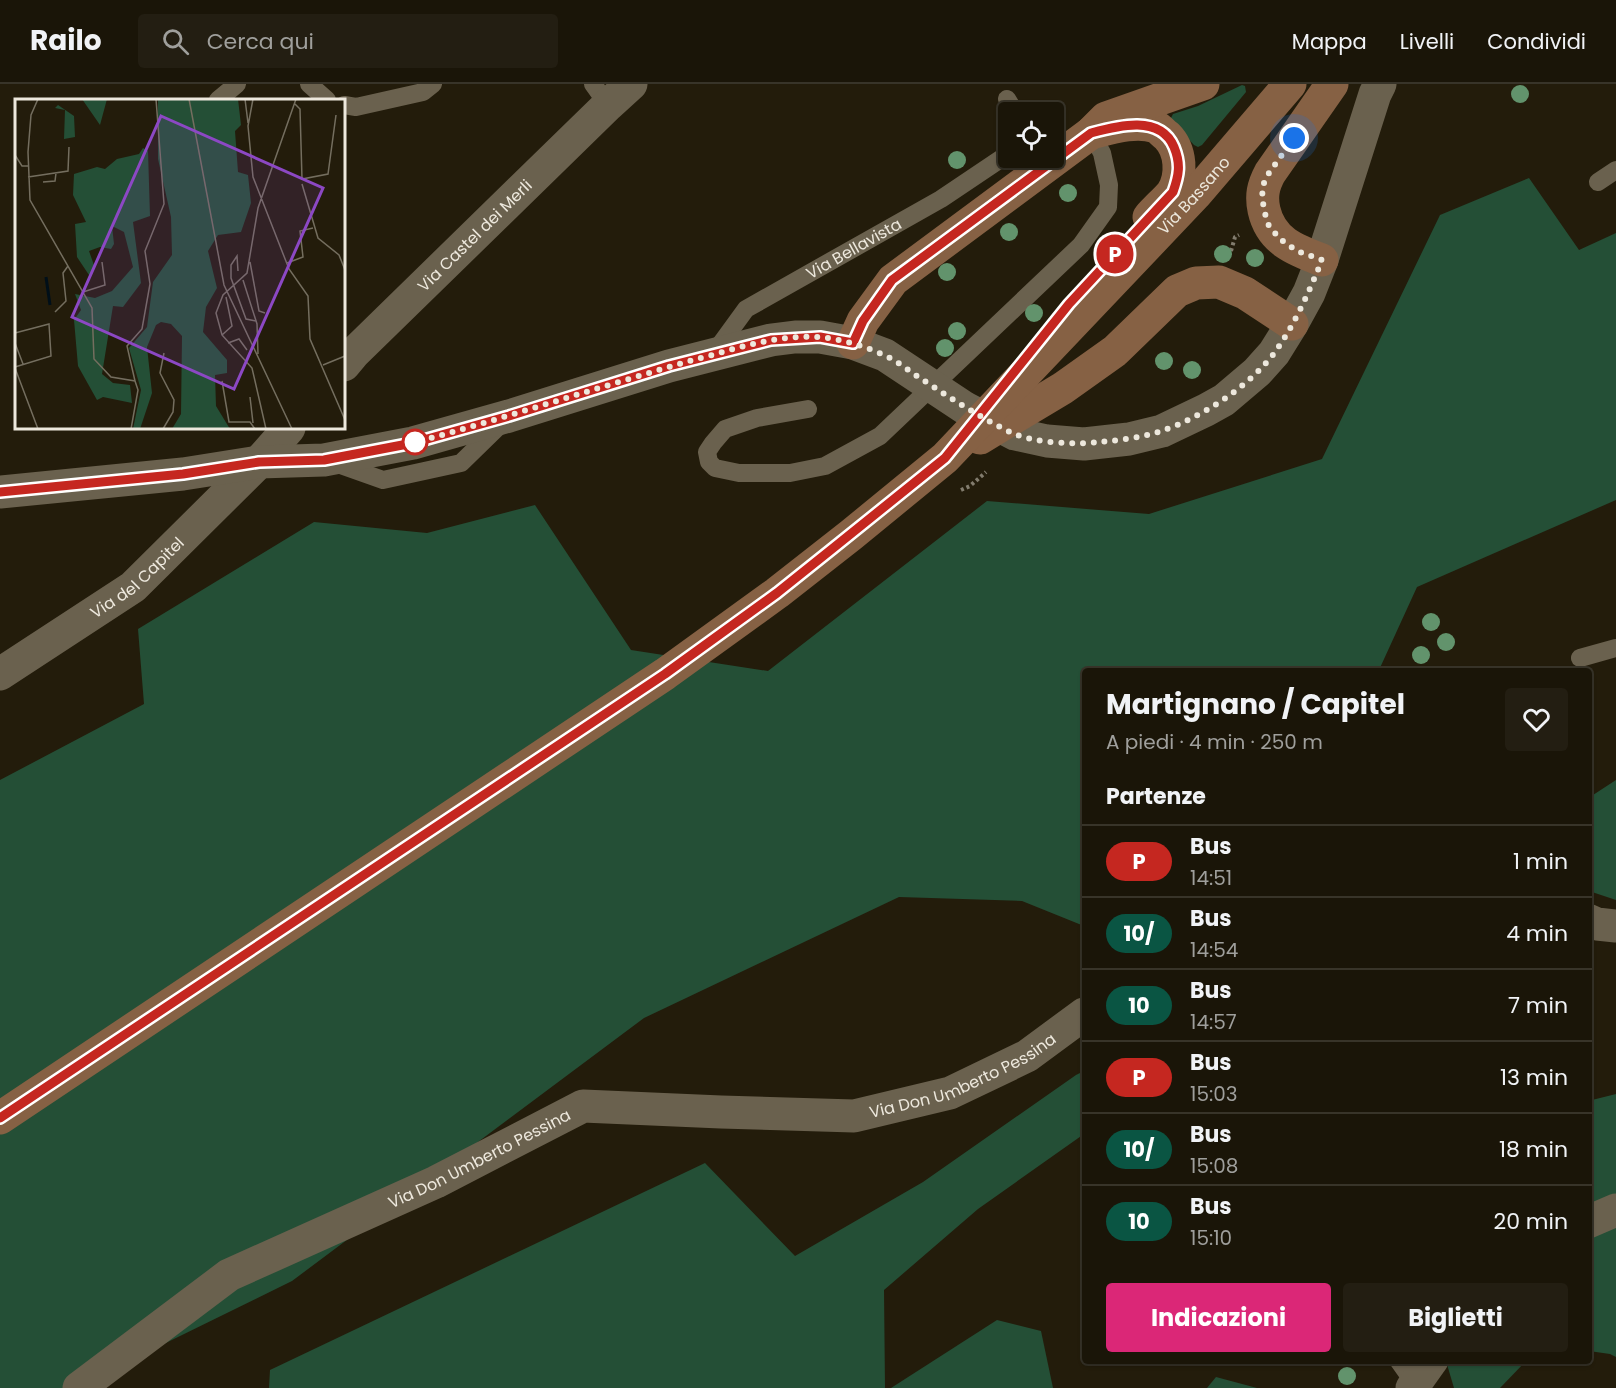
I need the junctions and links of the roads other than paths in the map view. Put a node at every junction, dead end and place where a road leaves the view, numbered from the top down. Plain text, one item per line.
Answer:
1 (237, 84) edge
2 (309, 84) edge
3 (433, 84) edge
4 (1203, 84) edge
5 (1290, 84) edge
6 (1332, 84) edge
7 (1380, 84) edge
8 (611, 91) edge
9 (219, 99) edge
10 (326, 99) edge
11 (345, 105) edge
12 (1091, 133) junction
13 (998, 160) edge
14 (1616, 170) edge
15 (1598, 182) dead end
16 (1322, 260) junction
17 (1292, 324) junction
18 (853, 343) junction
19 (713, 354) junction
20 (345, 364) edge
21 (808, 409) dead end
22 (288, 429) edge
23 (945, 458) junction
24 (259, 462) junction
25 (0, 492) edge
26 (1616, 648) edge
27 (1580, 657) dead end
28 (0, 674) edge
29 (1592, 922) edge
30 (1616, 926) edge
31 (1082, 1015) edge
32 (0, 1118) edge
33 (1616, 1210) edge
34 (1592, 1220) edge
35 (79, 1388) edge

1 - 9 lane
2 - 10 lane
3 - 11 lane
4 - 12 main road
5 - 23 main road, Via Bassano
6 - 16 main road
7 - 16 street
8 - 20 street, Via Castel dei Merli
12 - 18 main road
12 - 21 lane
12 - 23 main road
13 - 19 lane, Via Bellavista
14 - 15 lane
16 - 17 street
17 - 18 street
17 - 23 main road
18 - 19 street
19 - 24 street
22 - 24 street
23 - 32 main road, Via Bassano
24 - 25 street
24 - 28 street, Via del Capitel
26 - 27 lane
29 - 30 street
31 - 35 street, Via Don Umberto Pessina
33 - 34 street

